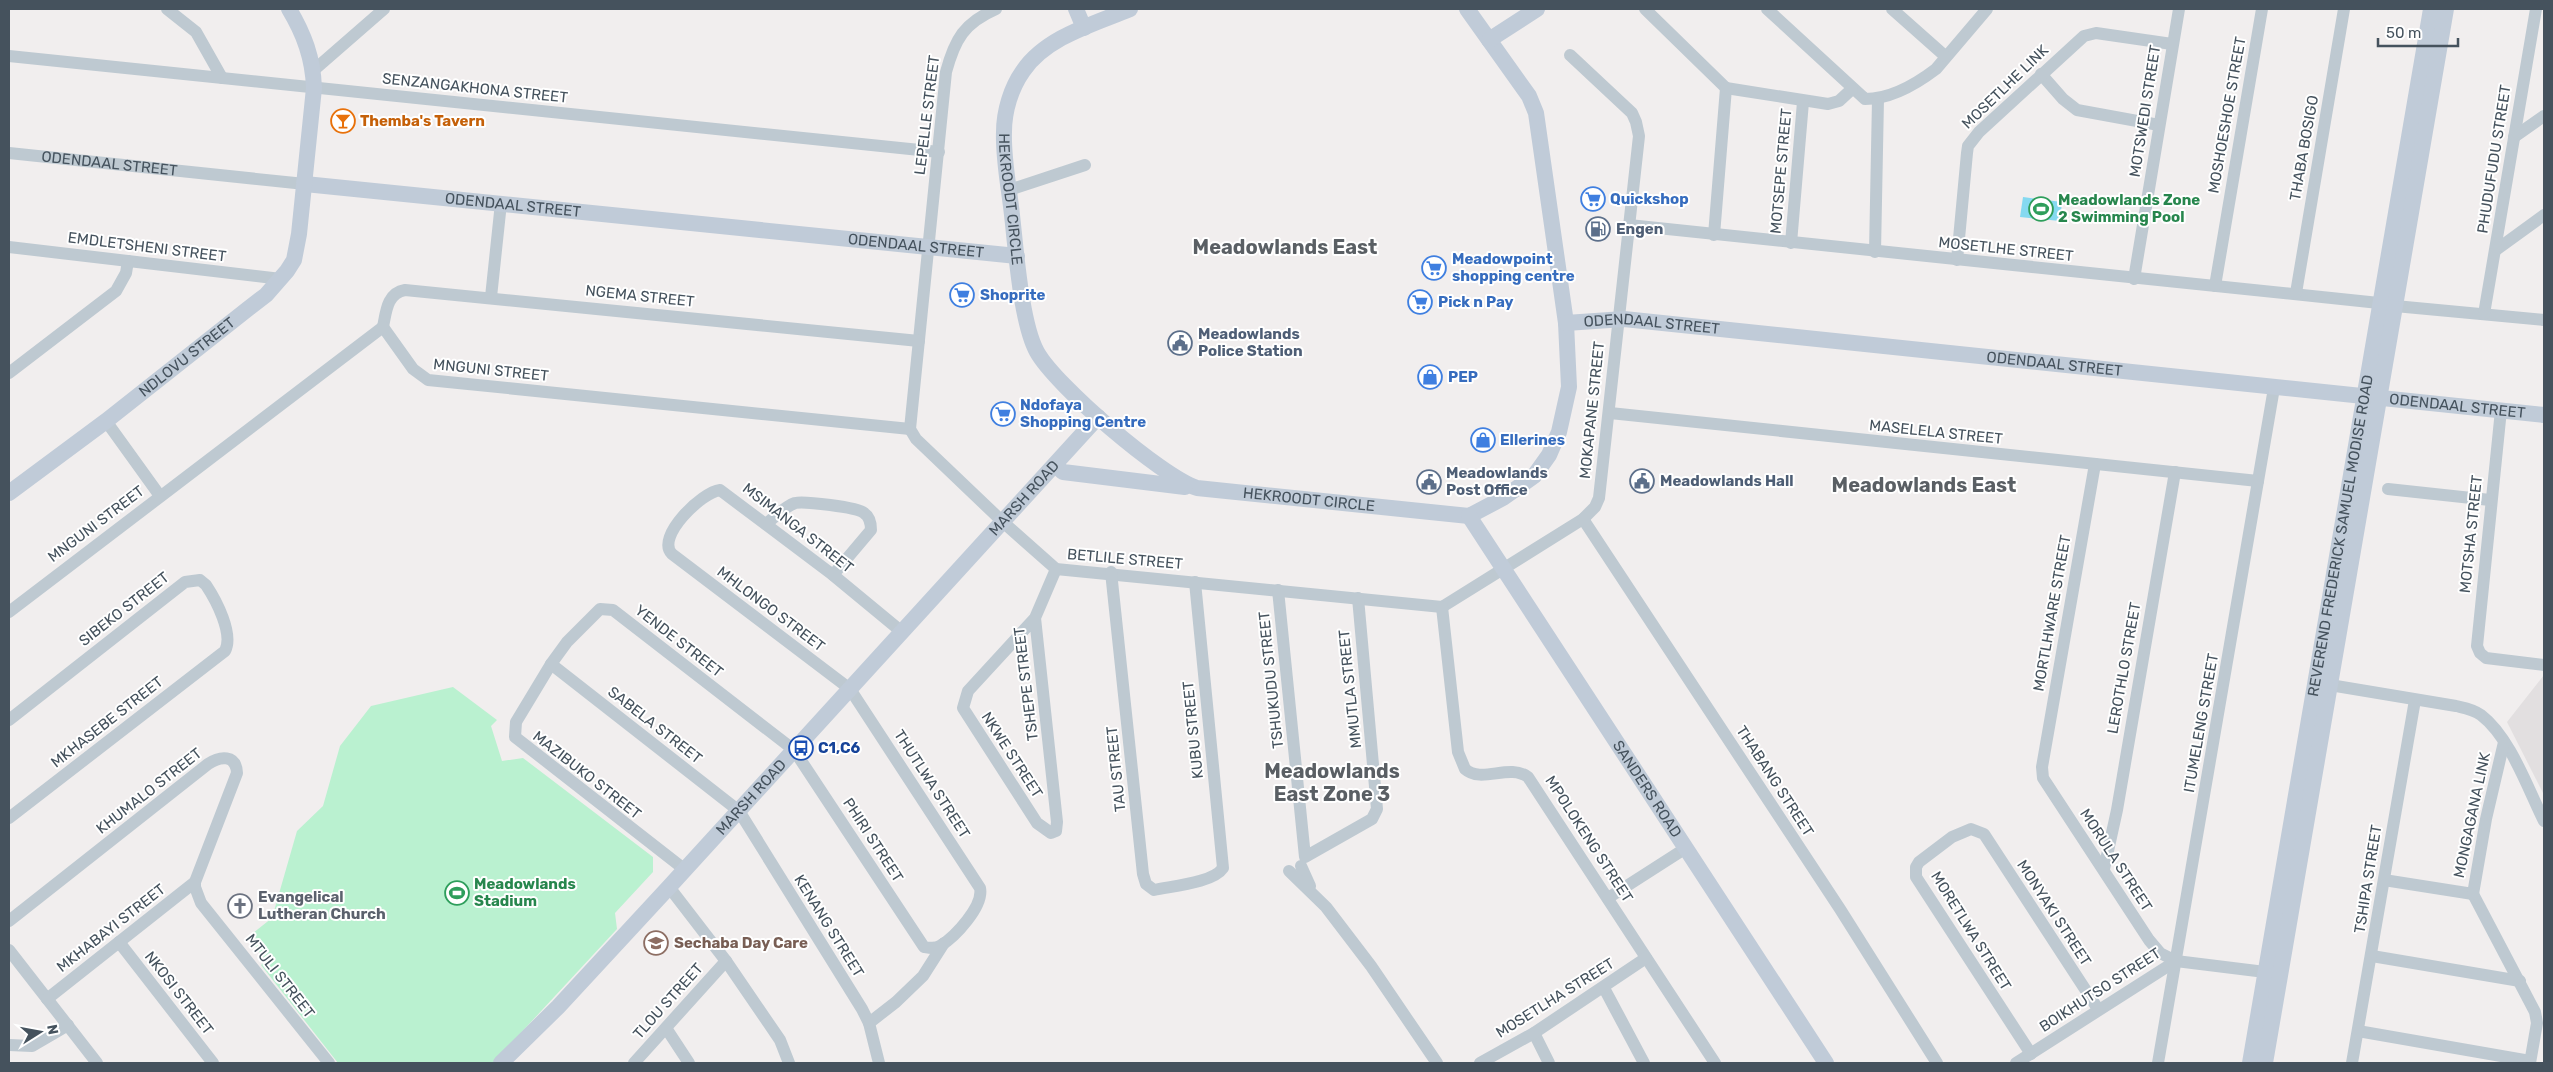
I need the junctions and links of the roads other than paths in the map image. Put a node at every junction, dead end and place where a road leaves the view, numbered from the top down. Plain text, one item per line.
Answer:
1 (167, 9) edge
2 (290, 9) edge
3 (384, 9) edge
4 (996, 9) edge
5 (1076, 9) edge
6 (1130, 9) edge
7 (1467, 9) edge
8 (1536, 9) edge
9 (1645, 9) edge
10 (1767, 9) edge
11 (1892, 9) edge
12 (1988, 9) edge
13 (2179, 9) edge
14 (2262, 9) edge
15 (2344, 9) edge
16 (2431, 9) edge
17 (2446, 9) edge
18 (2536, 9) edge
19 (973, 13) edge
20 (1084, 28) junction
21 (1489, 40) junction
22 (2172, 44) junction
23 (1570, 54) dead end
24 (9, 56) edge
25 (1945, 56) junction
26 (314, 70) junction
27 (2041, 74) junction
28 (222, 78) junction
29 (314, 88) junction
30 (1726, 88) junction
31 (1852, 89) junction
32 (1878, 99) junction
33 (1803, 102) junction
34 (2544, 116) edge
35 (2159, 125) junction
36 (2514, 137) junction
37 (9, 152) edge
38 (939, 152) junction
39 (1085, 165) dead end
40 (305, 184) junction
41 (1009, 190) junction
42 (501, 203) junction
43 (2544, 215) edge
44 (1629, 225) junction
45 (1714, 235) junction
46 (1792, 243) junction
47 (9, 247) edge
48 (928, 247) junction
49 (2496, 250) junction
50 (1875, 252) junction
51 (1017, 256) junction
52 (1957, 260) junction
53 (128, 261) junction
54 (281, 279) junction
55 (2134, 279) junction
56 (2215, 286) junction
57 (2296, 293) junction
58 (491, 297) junction
59 (2387, 304) junction
60 (2484, 314) junction
61 (1618, 318) junction
62 (2544, 320) edge
63 (1566, 323) junction
64 (383, 327) junction
65 (919, 341) junction
66 (9, 374) edge
67 (2274, 388) junction
68 (2372, 397) junction
69 (2501, 410) junction
70 (1610, 413) junction
71 (2544, 415) edge
72 (1098, 417) junction
73 (106, 421) junction
74 (910, 429) junction
75 (2095, 464) junction
76 (1055, 465) junction
77 (2175, 472) junction
78 (1100, 476) junction
79 (2258, 482) junction
80 (1036, 485) junction
81 (1197, 488) junction
82 (2388, 489) dead end
83 (9, 493) edge
84 (160, 496) junction
85 (2490, 500) junction
86 (1469, 516) junction
87 (1583, 519) junction
88 (1004, 523) junction
89 (766, 524) junction
90 (672, 554) joint
91 (1503, 568) junction
92 (1056, 569) junction
93 (1111, 572) junction
94 (833, 575) junction
95 (1195, 582) junction
96 (1278, 590) junction
97 (1358, 598) junction
98 (1442, 607) junction
99 (9, 612) edge
100 (1034, 618) junction
101 (902, 632) junction
102 (226, 651) joint
103 (551, 664) junction
104 (2544, 665) edge
105 (2330, 685) junction
106 (850, 689) junction
107 (2415, 700) junction
108 (9, 720) edge
109 (2504, 742) junction
110 (794, 750) junction
111 (2042, 767) joint
112 (739, 811) junction
113 (9, 818) edge
114 (2544, 821) edge
115 (1056, 830) joint
116 (1984, 834) joint
117 (1686, 848) junction
118 (1298, 864) junction
119 (684, 869) junction
120 (2104, 869) junction
121 (1219, 874) joint
122 (2384, 880) junction
123 (195, 882) junction
124 (670, 887) junction
125 (2473, 894) junction
126 (1608, 898) junction
127 (9, 921) edge
128 (119, 942) junction
129 (944, 943) junction
130 (9, 950) edge
131 (2372, 956) junction
132 (1646, 958) junction
133 (726, 961) junction
134 (2176, 961) junction
135 (2265, 972) junction
136 (2520, 981) junction
137 (1604, 988) junction
138 (47, 999) junction
139 (2098, 1009) junction
140 (869, 1023) junction
141 (68, 1025) junction
142 (666, 1028) junction
143 (2540, 1030) edge
144 (2358, 1031) junction
145 (1534, 1033) junction
146 (9, 1045) edge
147 (2031, 1054) junction
148 (2530, 1062) edge
149 (97, 1063) edge
150 (213, 1063) edge
151 (328, 1063) edge
152 (501, 1063) edge
153 (634, 1063) edge
154 (689, 1063) edge
155 (789, 1063) edge
156 (879, 1063) edge
157 (1437, 1063) edge
158 (1480, 1063) edge
159 (1548, 1063) edge
160 (1644, 1063) edge
161 (1715, 1063) edge
162 (1826, 1063) edge
163 (1937, 1063) edge
164 (2016, 1063) edge
165 (2158, 1063) edge
166 (2250, 1063) edge
167 (2265, 1063) edge
168 (2352, 1063) edge

1 - 28 street
2 - 26 street, NDLOVU STREET
3 - 26 street
4 - 19 street, LEPELLE STREET
5 - 20 street
6 - 20 street, HEKROODT CIRCLE
7 - 21 street
8 - 21 street
9 - 30 street
10 - 31 street
11 - 25 street
12 - 25 street
13 - 22 street, MOTSWEDI STREET
14 - 56 street, MOSHOESHOE STREET
15 - 57 street, THABA BOSIGO
16 - 59 street, REVEREND FREDERICK SAMUEL MODISE ROAD
17 - 59 street, REVEREND FREDERICK SAMUEL MODISE ROAD
18 - 36 street, PHUDUFUDU STREET
19 - 38 street, LEPELLE STREET
20 - 41 street, HEKROODT CIRCLE
21 - 63 street
22 - 27 street, MOSETLHE LINK
22 - 35 street, MOTSWEDI STREET
23 - 44 street, MOKAPANE STREET
24 - 28 street, SENZANGAKHONA STREET
25 - 32 street
26 - 29 street, NDLOVU STREET
27 - 35 street
27 - 52 street, MOSETLHE LINK
28 - 29 street, SENZANGAKHONA STREET
29 - 38 street, SENZANGAKHONA STREET
29 - 40 street, NDLOVU STREET
30 - 33 street
30 - 45 street
31 - 32 street
31 - 33 street
32 - 50 street
33 - 46 street, MOTSEPE STREET
34 - 36 street
35 - 55 street, MOTSWEDI STREET
36 - 49 street, PHUDUFUDU STREET
37 - 40 street, ODENDAAL STREET
38 - 48 street, LEPELLE STREET
39 - 41 street
40 - 42 street, ODENDAAL STREET
40 - 54 street, NDLOVU STREET
41 - 51 street, HEKROODT CIRCLE
42 - 48 street, ODENDAAL STREET
42 - 58 street
43 - 49 street
44 - 45 street, MOSETLHE STREET
44 - 61 street, MOKAPANE STREET
45 - 46 street, MOSETLHE STREET
46 - 50 street, MOSETLHE STREET
47 - 53 street, EMDLETSHENI STREET
48 - 51 street, ODENDAAL STREET
48 - 65 street
49 - 60 street, PHUDUFUDU STREET
50 - 52 street, MOSETLHE STREET
51 - 72 street, HEKROODT CIRCLE
52 - 55 street, MOSETLHE STREET
53 - 54 street, EMDLETSHENI STREET
53 - 66 street
54 - 73 street, NDLOVU STREET
55 - 56 street, MOSETLHE STREET
56 - 57 street, MOSETLHE STREET
57 - 59 street, MOSETLHE STREET
58 - 64 street, NGEMA STREET
58 - 65 street, NGEMA STREET
59 - 60 street, MOSETLHE STREET
59 - 68 street, REVEREND FREDERICK SAMUEL MODISE ROAD
60 - 62 street, MOSETLHE STREET
61 - 63 street, ODENDAAL STREET
61 - 67 street, ODENDAAL STREET
61 - 70 street, MOKAPANE STREET
63 - 86 street
64 - 74 street, MNGUNI STREET
64 - 84 street, MNGUNI STREET
65 - 74 street
67 - 68 street, ODENDAAL STREET
67 - 79 street, ITUMELENG STREET
68 - 69 street, ODENDAAL STREET
68 - 105 street, REVEREND FREDERICK SAMUEL MODISE ROAD
68 - 135 street, REVEREND FREDERICK SAMUEL MODISE ROAD
69 - 71 street, ODENDAAL STREET
69 - 85 street, MOTSHA STREET
70 - 75 street, MASELELA STREET
70 - 87 street, MOKAPANE STREET
72 - 76 street, MARSH ROAD
72 - 81 street, HEKROODT CIRCLE
73 - 83 street, NDLOVU STREET
73 - 84 street
74 - 88 street, BETLILE STREET
75 - 77 street, MASELELA STREET
75 - 111 street, MORTLHWARE STREET
76 - 78 street
76 - 80 street, MARSH ROAD
77 - 79 street, MASELELA STREET
77 - 120 street, LEROTHLO STREET
78 - 80 street
78 - 81 street
79 - 134 street, ITUMELENG STREET
80 - 88 street, MARSH ROAD
81 - 86 street, HEKROODT CIRCLE
82 - 85 street
84 - 99 street, MNGUNI STREET
85 - 104 street, MOTSHA STREET
86 - 91 street, SANDERS ROAD
87 - 91 street, MOKAPANE STREET
87 - 163 street, THABANG STREET
88 - 92 street, BETLILE STREET
88 - 101 street, MARSH ROAD
89 - 90 street, MSIMANGA STREET
89 - 94 street, MSIMANGA STREET
89 - 94 street
90 - 106 street, MHLONGO STREET
91 - 98 street
91 - 117 street, SANDERS ROAD
92 - 93 street, BETLILE STREET
92 - 100 street, TSHEPE STREET
93 - 95 street, BETLILE STREET
93 - 121 street, TAU STREET
94 - 101 street, MSIMANGA STREET
95 - 96 street, BETLILE STREET
95 - 121 street, KUBU STREET
96 - 97 street, BETLILE STREET
96 - 118 street, TSHUKUDU STREET
97 - 98 street, BETLILE STREET
97 - 118 street, MMUTLA STREET
98 - 126 street, MPOLOKENG STREET
100 - 115 street, TSHEPE STREET
100 - 115 street, NKWE STREET
101 - 106 street, MARSH ROAD
102 - 108 street, SIBEKO STREET
102 - 113 street, MKHASEBE STREET
103 - 110 street, YENDE STREET
103 - 112 street, SABELA STREET
103 - 119 street, MAZIBUKO STREET
105 - 107 street
105 - 167 street, REVEREND FREDERICK SAMUEL MODISE ROAD
106 - 110 street, MARSH ROAD
106 - 129 street, THUTLWA STREET
107 - 109 street
107 - 122 street, TSHIPA STREET
109 - 114 street
109 - 125 street, MONGAGANA LINK
110 - 112 street, MARSH ROAD
110 - 129 street, PHIRI STREET
111 - 120 street, MORULA STREET
112 - 119 street, MARSH ROAD
112 - 140 street, KENANG STREET
116 - 139 street, MONYAKI STREET
116 - 147 street, MORETLWA STREET
117 - 126 street
117 - 162 street, SANDERS ROAD
118 - 157 street
119 - 124 street, MARSH ROAD
120 - 134 street, MORULA STREET
122 - 125 street
122 - 131 street, TSHIPA STREET
123 - 127 street, KHUMALO STREET
123 - 128 street, MKHABAYI STREET
123 - 151 street, MTULI STREET
124 - 133 street
124 - 152 street, MARSH ROAD
125 - 136 street
126 - 132 street, MPOLOKENG STREET
128 - 138 street, MKHABAYI STREET
128 - 150 street, NKOSI STREET
129 - 140 street
130 - 138 street
131 - 136 street
131 - 144 street, TSHIPA STREET
132 - 137 street, MOSETLHA STREET
132 - 161 street, MPOLOKENG STREET
133 - 142 street, TLOU STREET
133 - 155 street
134 - 135 street, BOIKHUTSO STREET
134 - 139 street, BOIKHUTSO STREET
134 - 165 street, ITUMELENG STREET
135 - 166 street, REVEREND FREDERICK SAMUEL MODISE ROAD
136 - 143 street
137 - 145 street, MOSETLHA STREET
137 - 160 street
138 - 141 street
139 - 147 street, BOIKHUTSO STREET
140 - 156 street, KENANG STREET
141 - 146 street
141 - 149 street
142 - 153 street, TLOU STREET
142 - 154 street
143 - 148 street
144 - 148 street
144 - 168 street, TSHIPA STREET
145 - 158 street, MOSETLHA STREET
145 - 159 street
147 - 164 street, BOIKHUTSO STREET

